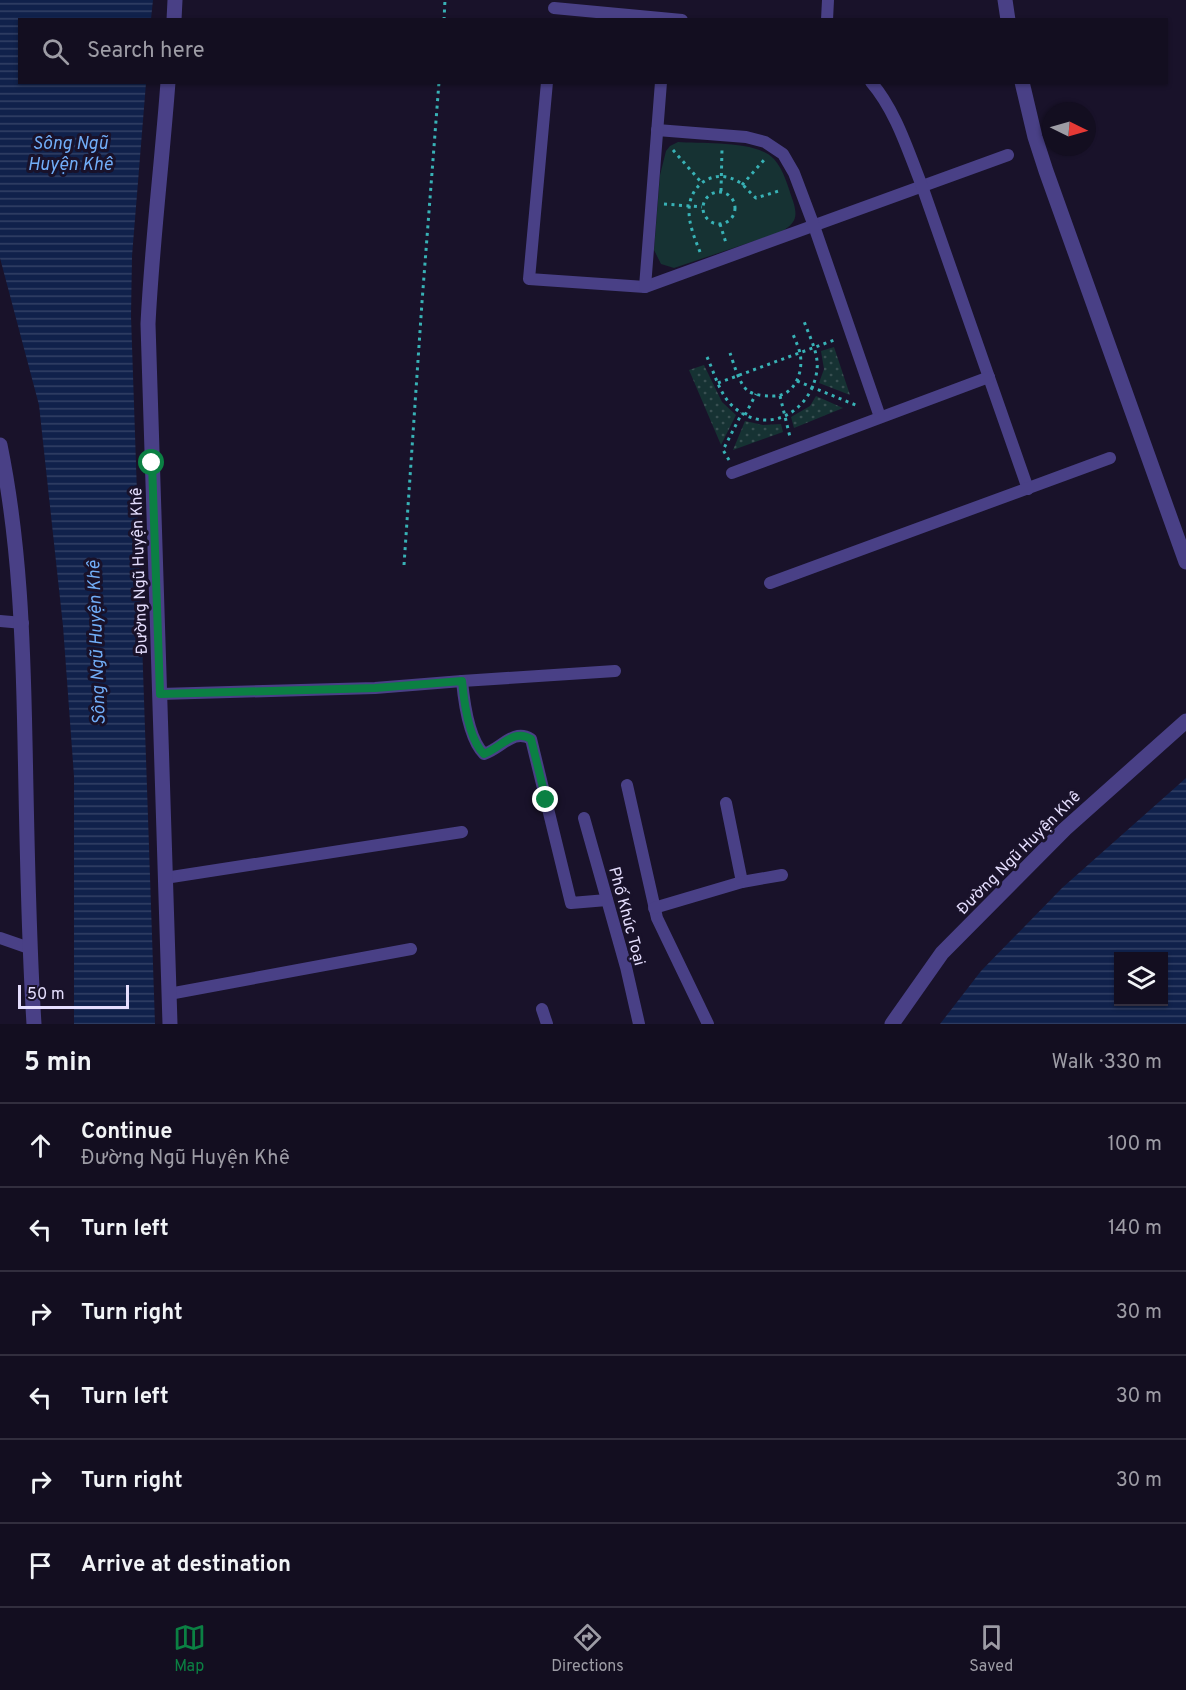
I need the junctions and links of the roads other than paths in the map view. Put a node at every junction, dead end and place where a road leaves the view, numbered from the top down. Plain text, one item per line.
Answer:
1 (175, 0) edge
2 (828, 0) edge
3 (1005, 0) edge
4 (554, 9) edge
5 (174, 18) edge
6 (655, 18) edge
7 (827, 18) edge
8 (1008, 18) edge
9 (168, 84) edge
10 (547, 84) edge
11 (661, 84) edge
12 (872, 84) edge
13 (1022, 84) edge
14 (657, 130) junction
15 (1008, 155) dead end
16 (922, 186) junction
17 (814, 226) junction
18 (645, 287) junction
19 (989, 377) junction
20 (880, 417) junction
21 (0, 445) edge
22 (1110, 458) dead end
23 (732, 473) dead end
24 (3, 476) edge
25 (1028, 489) junction
26 (1186, 562) edge
27 (770, 583) dead end
28 (0, 621) edge
29 (23, 623) junction
30 (615, 671) dead end
31 (462, 681) junction
32 (160, 694) junction
33 (1186, 721) edge
34 (627, 785) dead end
35 (726, 803) dead end
36 (584, 818) dead end
37 (462, 832) dead end
38 (782, 875) dead end
39 (165, 878) junction
40 (742, 882) junction
41 (607, 900) junction
42 (654, 908) junction
43 (0, 938) edge
44 (29, 948) junction
45 (411, 949) dead end
46 (169, 994) junction
47 (542, 1009) dead end
48 (34, 1024) edge
49 (170, 1024) edge
50 (547, 1024) edge
51 (639, 1024) edge
52 (708, 1024) edge
53 (892, 1024) edge

1 - 5 street
2 - 7 street
3 - 8 street
4 - 6 street
9 - 32 street, Đường Ngũ Huyện Khê
10 - 18 street
11 - 14 street
12 - 16 street
13 - 26 street
14 - 17 street
14 - 18 street
15 - 16 street
16 - 17 street
16 - 19 street
17 - 18 street
17 - 20 street
19 - 20 street
19 - 25 street
20 - 23 street
21 - 24 street
22 - 25 street
24 - 29 street
25 - 27 street
28 - 29 street
29 - 44 street
30 - 31 street
31 - 32 street
31 - 41 street
32 - 39 street, Đường Ngũ Huyện Khê
33 - 53 street, Đường Ngũ Huyện Khê
34 - 42 street
35 - 40 street
36 - 41 street, Phố Khúc Toại
37 - 39 street
38 - 40 street
39 - 46 street, Đường Ngũ Huyện Khê
40 - 42 street
41 - 51 street, Phố Khúc Toại
42 - 52 street
43 - 44 street
44 - 48 street
45 - 46 street
46 - 49 street, Đường Ngũ Huyện Khê
47 - 50 street

